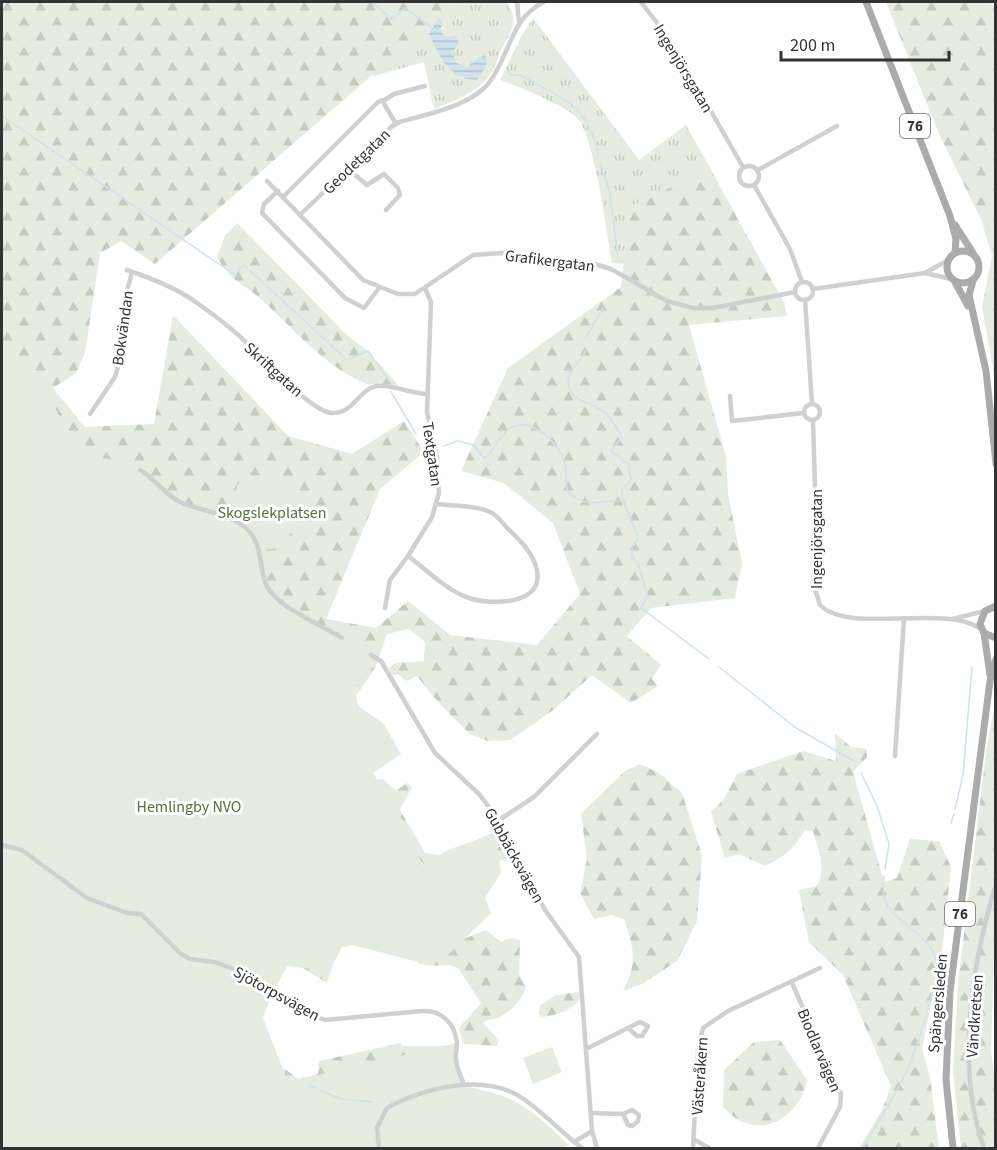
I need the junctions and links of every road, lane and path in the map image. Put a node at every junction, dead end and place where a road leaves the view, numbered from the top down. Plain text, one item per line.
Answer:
1 (517, 2) edge
2 (544, 2) edge
3 (641, 2) edge
4 (868, 2) edge
5 (519, 22) junction
6 (425, 86) dead end
7 (384, 101) junction
8 (396, 124) junction
9 (837, 126) dead end
10 (743, 167) junction
11 (348, 169) junction
12 (758, 170) junction
13 (267, 181) dead end
14 (754, 185) junction
15 (278, 191) junction
16 (283, 197) junction
17 (386, 210) dead end
18 (300, 215) junction
19 (950, 216) junction
20 (955, 253) junction
21 (975, 255) junction
22 (948, 260) junction
23 (129, 271) joint
24 (925, 273) junction
25 (953, 280) junction
26 (973, 281) junction
27 (802, 282) junction
28 (379, 288) junction
29 (425, 288) junction
30 (813, 289) junction
31 (795, 292) junction
32 (805, 300) junction
33 (971, 311) junction
34 (427, 394) junction
35 (730, 396) dead end
36 (812, 404) junction
37 (803, 412) junction
38 (90, 414) dead end
39 (813, 420) junction
40 (996, 464) edge
41 (140, 470) dead end
42 (437, 504) junction
43 (408, 556) junction
44 (996, 596) edge
45 (385, 608) dead end
46 (990, 608) edge
47 (904, 618) junction
48 (950, 619) junction
49 (982, 631) junction
50 (342, 638) dead end
51 (996, 639) edge
52 (371, 655) dead end
53 (996, 659) edge
54 (990, 681) junction
55 (597, 734) dead end
56 (895, 756) dead end
57 (499, 820) junction
58 (2, 844) edge
59 (996, 884) edge
60 (994, 896) edge
61 (820, 968) dead end
62 (792, 983) junction
63 (628, 1028) dead end
64 (586, 1049) junction
65 (464, 1084) junction
66 (591, 1113) junction
67 (623, 1114) dead end
68 (592, 1131) junction
69 (695, 1140) junction
70 (574, 1142) junction
71 (379, 1149) edge
72 (582, 1149) edge
73 (597, 1149) edge
74 (693, 1149) edge
75 (709, 1149) edge
76 (818, 1149) edge
77 (953, 1149) edge
78 (984, 1149) edge

1 - 5 street
2 - 5 street, Geodetgatan
3 - 10 street, Ingenjörsgatan
4 - 19 main road, 76
5 - 8 street, Geodetgatan
6 - 7 street
7 - 8 street
7 - 16 street
8 - 11 street, Geodetgatan
9 - 12 street
10 - 12 street
10 - 14 street
11 - 17 street
11 - 18 street, Geodetgatan
12 - 14 street
13 - 15 street, Grafikergatan
14 - 27 street
15 - 16 street, Grafikergatan
15 - 28 street
16 - 18 street, Grafikergatan
18 - 28 street, Grafikergatan
19 - 20 main road, 76
19 - 21 main road, 76
20 - 21 main road
20 - 22 main road
21 - 26 main road
22 - 24 street
22 - 25 main road
23 - 34 street, Skriftgatan
23 - 38 street, Bokvändan
24 - 25 street
24 - 30 street
25 - 26 main road
25 - 33 main road
26 - 33 main road
27 - 30 street
27 - 31 street
28 - 29 street, Grafikergatan
29 - 31 street, Grafikergatan
29 - 34 street, Textgatan
30 - 32 street
31 - 32 street
32 - 36 street, Ingenjörsgatan
33 - 40 main road
34 - 42 street, Textgatan
35 - 37 street
36 - 37 street
36 - 39 street, Ingenjörsgatan
37 - 39 street
39 - 47 street, Ingenjörsgatan
41 - 50 street
42 - 43 street, Textgatan
42 - 43 street
43 - 45 street, Textgatan
44 - 46 main road, Spängersleden
46 - 48 street, Ingenjörsgatan
46 - 49 main road, Spängersleden
47 - 48 street, Ingenjörsgatan
47 - 56 street
48 - 49 street, Ingenjörsgatan
49 - 51 main road
49 - 54 main road, Spängersleden / 76
52 - 57 street, Gubbäcksvägen
53 - 54 main road, Spängersleden / 76
54 - 77 main road, Spängersleden / 76
55 - 57 street
57 - 64 street, Gubbäcksvägen
58 - 65 street, Sjötorpsvägen
59 - 60 street, Vändkretsen
60 - 78 street, Vändkretsen
61 - 62 street, Västeråkern
62 - 69 street, Västeråkern
62 - 76 street, Biodlarvägen
63 - 64 street
64 - 66 street, Gubbäcksvägen
65 - 70 street
65 - 71 street
66 - 67 street
66 - 68 street, Gubbäcksvägen
68 - 70 street
68 - 73 street, Gubbäcksvägen
69 - 74 street, Västeråkern
69 - 75 street
70 - 72 street

